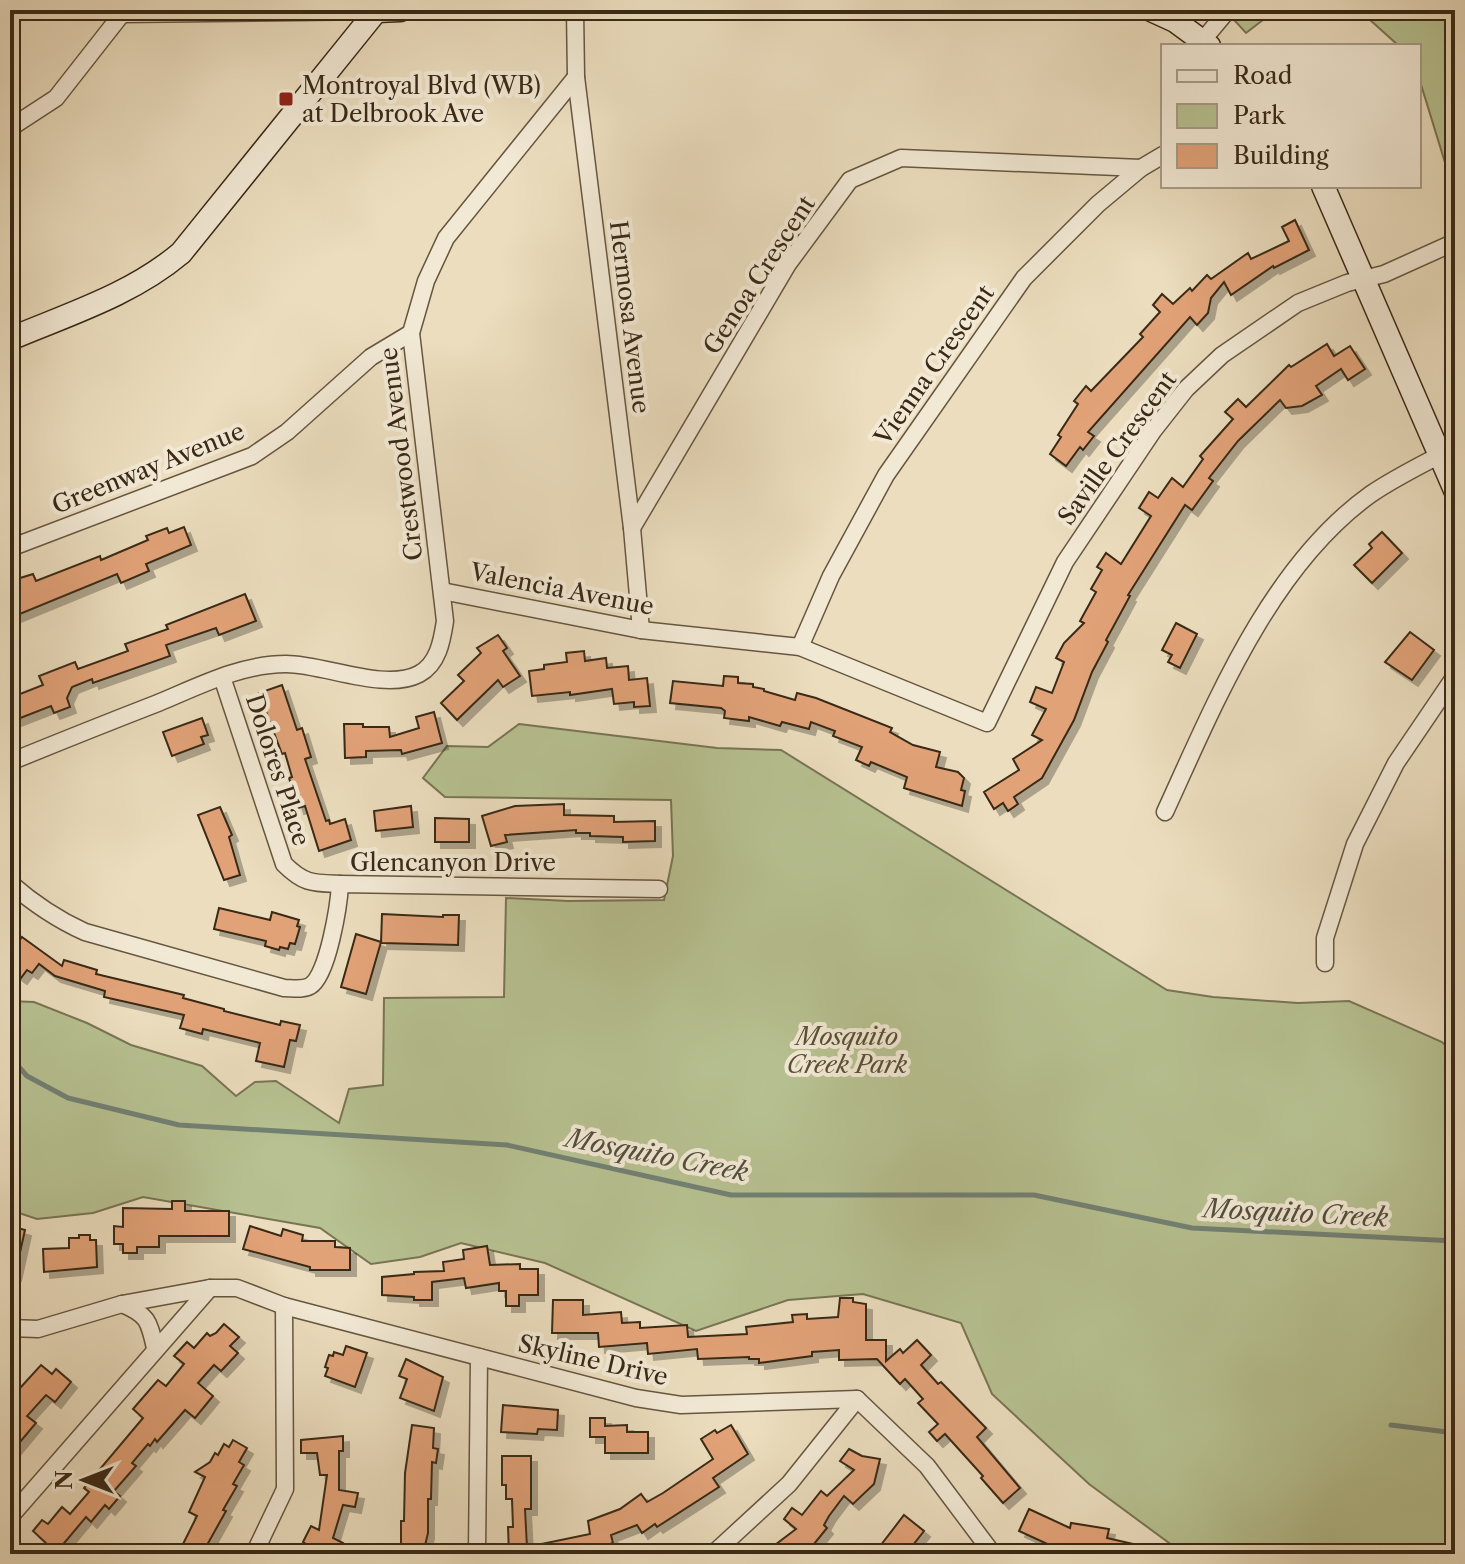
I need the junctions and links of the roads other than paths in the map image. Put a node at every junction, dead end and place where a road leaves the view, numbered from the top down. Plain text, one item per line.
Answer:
1 (376, 10) edge
2 (400, 10) edge
3 (575, 10) edge
4 (1151, 10) edge
5 (1228, 10) edge
6 (123, 12) edge
7 (1206, 43) edge
8 (576, 77) junction
9 (10, 128) edge
10 (1161, 156) edge
11 (1141, 168) junction
12 (1324, 188) edge
13 (1455, 242) edge
14 (1364, 278) junction
15 (411, 333) junction
16 (10, 339) edge
17 (1440, 455) junction
18 (1455, 490) edge
19 (632, 528) junction
20 (10, 548) edge
21 (442, 591) junction
22 (641, 630) junction
23 (800, 647) junction
24 (1455, 676) edge
25 (222, 677) junction
26 (987, 723) joint
27 (10, 762) edge
28 (1165, 812) dead end
29 (10, 883) edge
30 (340, 884) junction
31 (659, 889) dead end
32 (1325, 963) dead end
33 (210, 1288) junction
34 (122, 1304) junction
35 (284, 1306) junction
36 (10, 1328) edge
37 (155, 1348) junction
38 (479, 1357) junction
39 (857, 1399) junction
40 (10, 1517) edge
41 (254, 1554) edge
42 (477, 1554) edge
43 (713, 1554) edge
44 (991, 1554) edge

1 - 2 street
1 - 6 street
1 - 16 street
3 - 8 street, Hermosa Avenue
4 - 7 street
5 - 7 street
6 - 9 street
8 - 15 street, Crestwood Avenue
8 - 19 street, Hermosa Avenue
10 - 11 street, Vienna Crescent
11 - 19 street, Genoa Crescent
11 - 23 street, Vienna Crescent
12 - 14 street
13 - 14 street, Saville Crescent
14 - 17 street
14 - 26 street, Saville Crescent
15 - 20 street, Greenway Avenue
15 - 21 street, Crestwood Avenue
17 - 18 street
17 - 28 street
19 - 22 street, Hermosa Avenue
21 - 22 street, Valencia Avenue
21 - 25 street, Valencia Avenue
22 - 23 street, Valencia Avenue
23 - 26 street, Valencia Avenue
24 - 32 street
25 - 27 street, Valencia Avenue
25 - 30 street, Dolores Place
29 - 30 street, Glencanyon Drive
30 - 31 street, Glencanyon Drive
33 - 34 street, Skyline Drive
33 - 35 street, Skyline Drive
33 - 37 street
34 - 36 street, Skyline Drive
34 - 37 street
35 - 38 street, Skyline Drive
35 - 41 street
37 - 40 street
38 - 39 street, Skyline Drive
38 - 42 street
39 - 43 street
39 - 44 street

